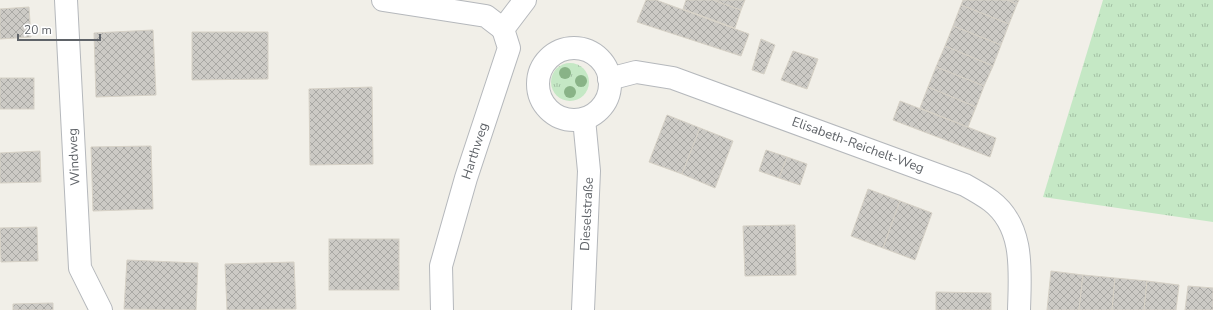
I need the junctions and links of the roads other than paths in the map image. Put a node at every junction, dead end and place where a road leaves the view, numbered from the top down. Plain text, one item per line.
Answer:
1 (66, 0) edge
2 (383, 0) edge
3 (525, 0) edge
4 (503, 29) junction
5 (610, 79) junction
6 (584, 119) junction
7 (101, 310) edge
8 (442, 310) edge
9 (583, 310) edge
10 (1019, 310) edge

1 - 7 street, Windweg
2 - 4 street
3 - 4 street
4 - 8 street, Harthweg
5 - 6 street
5 - 6 street
5 - 10 street, Elisabeth-Reichelt-Weg
6 - 9 street, Dieselstraße

